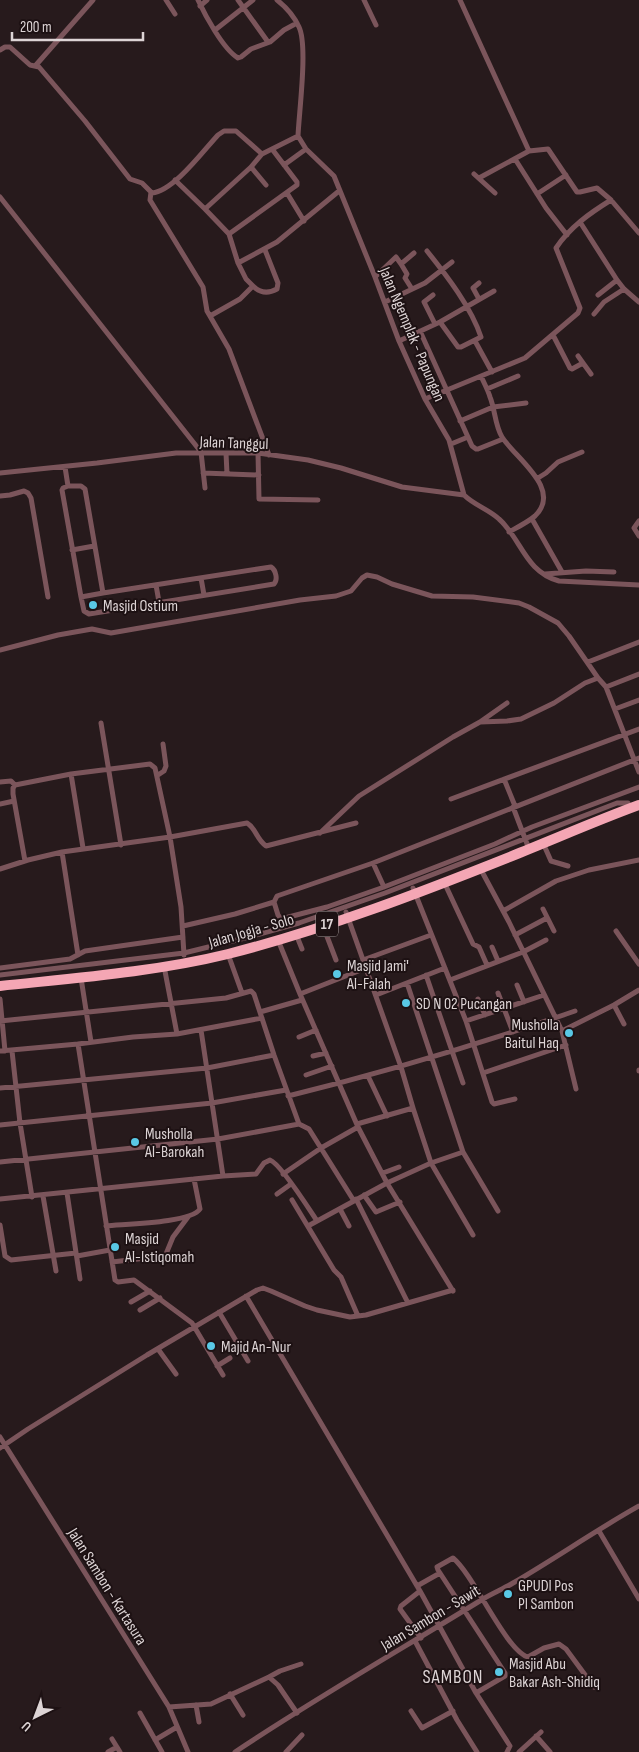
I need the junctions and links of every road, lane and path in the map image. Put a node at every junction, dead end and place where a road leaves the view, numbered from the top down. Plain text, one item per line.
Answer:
1 (93, 0) edge
2 (166, 0) edge
3 (207, 0) edge
4 (238, 0) edge
5 (253, 0) edge
6 (277, 0) edge
7 (364, 0) edge
8 (460, 0) edge
9 (199, 3) edge
10 (244, 7) junction
11 (175, 14) dead end
12 (297, 23) junction
13 (376, 26) dead end
14 (215, 30) junction
15 (268, 42) junction
16 (0, 50) edge
17 (34, 66) junction
18 (298, 136) junction
19 (272, 149) junction
20 (306, 149) junction
21 (529, 151) junction
22 (262, 154) junction
23 (515, 158) junction
24 (284, 165) junction
25 (251, 167) junction
26 (474, 174) dead end
27 (566, 175) junction
28 (480, 178) junction
29 (175, 180) junction
30 (266, 185) dead end
31 (340, 191) junction
32 (151, 192) junction
33 (287, 193) junction
34 (495, 193) dead end
35 (537, 194) junction
36 (0, 197) edge
37 (611, 200) junction
38 (205, 209) junction
39 (304, 221) junction
40 (580, 222) junction
41 (639, 232) edge
42 (229, 234) junction
43 (567, 235) junction
44 (265, 250) junction
45 (427, 251) dead end
46 (414, 253) dead end
47 (452, 262) dead end
48 (238, 263) junction
49 (401, 264) junction
50 (442, 270) junction
51 (376, 277) junction
52 (617, 280) junction
53 (479, 283) dead end
54 (252, 286) junction
55 (412, 289) junction
56 (624, 289) junction
57 (494, 291) dead end
58 (433, 294) dead end
59 (598, 295) dead end
60 (479, 299) junction
61 (638, 300) edge
62 (385, 302) junction
63 (466, 306) junction
64 (594, 314) dead end
65 (210, 316) junction
66 (438, 323) junction
67 (420, 331) junction
68 (552, 336) junction
69 (400, 341) junction
70 (475, 341) junction
71 (578, 356) dead end
72 (583, 363) junction
73 (492, 372) junction
74 (590, 374) dead end
75 (481, 376) junction
76 (518, 376) dead end
77 (487, 389) junction
78 (446, 390) junction
79 (425, 399) junction
80 (526, 402) dead end
81 (493, 407) junction
82 (460, 421) junction
83 (468, 438) junction
84 (503, 438) junction
85 (451, 444) junction
86 (201, 452) junction
87 (226, 452) junction
88 (582, 452) dead end
89 (258, 453) junction
90 (269, 455) junction
91 (65, 467) junction
92 (0, 473) edge
93 (203, 473) junction
94 (228, 474) junction
95 (259, 475) junction
96 (538, 478) junction
97 (68, 486) junction
98 (205, 488) dead end
99 (464, 495) junction
100 (0, 496) edge
101 (318, 500) dead end
102 (532, 519) junction
103 (639, 521) edge
104 (509, 532) junction
105 (639, 536) edge
106 (94, 546) junction
107 (72, 550) junction
108 (562, 572) junction
109 (614, 572) dead end
110 (548, 576) junction
111 (201, 578) junction
112 (156, 585) junction
113 (639, 585) edge
114 (103, 593) junction
115 (204, 595) junction
116 (48, 597) dead end
117 (81, 598) junction
118 (159, 602) junction
119 (639, 642) edge
120 (0, 650) edge
121 (588, 662) junction
122 (639, 674) edge
123 (598, 678) junction
124 (606, 687) junction
125 (639, 700) edge
126 (507, 703) dead end
127 (615, 709) junction
128 (495, 712) junction
129 (480, 722) junction
130 (499, 722) junction
131 (101, 723) dead end
132 (639, 729) edge
133 (625, 734) junction
134 (163, 744) dead end
135 (637, 759) edge
136 (108, 769) junction
137 (639, 772) edge
138 (71, 774) junction
139 (158, 775) junction
140 (504, 779) junction
141 (0, 782) edge
142 (15, 785) junction
143 (639, 787) edge
144 (451, 799) dead end
145 (639, 799) edge
146 (14, 801) junction
147 (0, 804) edge
148 (639, 805) edge
149 (514, 807) junction
150 (356, 823) dead end
151 (522, 832) junction
152 (319, 833) junction
153 (170, 837) junction
154 (527, 844) junction
155 (543, 844) junction
156 (121, 845) junction
157 (83, 848) junction
158 (62, 852) junction
159 (639, 860) edge
160 (25, 861) junction
161 (373, 863) junction
162 (568, 866) dead end
163 (479, 868) junction
164 (0, 869) edge
165 (444, 882) junction
166 (384, 887) junction
167 (414, 890) junction
168 (274, 902) junction
169 (543, 909) dead end
170 (503, 911) junction
171 (347, 915) junction
172 (547, 918) junction
173 (281, 919) junction
174 (183, 926) junction
175 (322, 926) junction
176 (289, 930) junction
177 (554, 931) dead end
178 (616, 931) dead end
179 (432, 935) junction
180 (515, 935) junction
181 (183, 937) junction
182 (278, 940) junction
183 (546, 940) dead end
184 (492, 947) dead end
185 (302, 950) dead end
186 (523, 952) junction
187 (228, 954) junction
188 (78, 955) junction
189 (184, 958) junction
190 (336, 960) dead end
191 (363, 960) junction
192 (498, 961) junction
193 (639, 964) edge
194 (488, 965) junction
195 (164, 966) junction
196 (0, 968) edge
197 (366, 968) junction
198 (445, 968) junction
199 (79, 972) junction
200 (0, 975) edge
201 (426, 975) junction
202 (0, 980) edge
203 (450, 980) junction
204 (407, 983) junction
205 (517, 985) dead end
206 (0, 986) edge
207 (639, 990) edge
208 (242, 993) junction
209 (498, 993) dead end
210 (300, 994) junction
211 (376, 995) junction
212 (544, 995) junction
213 (0, 999) edge
214 (478, 999) dead end
215 (302, 1000) junction
216 (524, 1002) junction
217 (172, 1003) junction
218 (614, 1005) junction
219 (504, 1009) junction
220 (575, 1011) dead end
221 (86, 1012) junction
222 (261, 1015) junction
223 (485, 1015) junction
224 (556, 1018) junction
225 (1, 1021) edge
226 (466, 1021) junction
227 (624, 1024) dead end
228 (201, 1030) junction
229 (316, 1030) junction
230 (562, 1031) junction
231 (513, 1032) junction
232 (177, 1034) junction
233 (299, 1037) dead end
234 (91, 1042) junction
235 (78, 1044) junction
236 (474, 1045) junction
237 (566, 1045) junction
238 (12, 1050) junction
239 (3, 1051) edge
240 (452, 1051) junction
241 (326, 1053) junction
242 (274, 1055) junction
243 (313, 1056) dead end
244 (431, 1056) junction
245 (332, 1066) junction
246 (401, 1067) junction
247 (207, 1068) junction
248 (483, 1073) junction
249 (306, 1075) dead end
250 (368, 1076) junction
251 (84, 1080) junction
252 (340, 1082) junction
253 (463, 1083) dead end
254 (16, 1086) junction
255 (0, 1088) edge
256 (576, 1089) dead end
257 (286, 1090) junction
258 (288, 1096) junction
259 (516, 1099) dead end
260 (212, 1103) junction
261 (413, 1108) junction
262 (88, 1116) junction
263 (387, 1116) junction
264 (20, 1123) junction
265 (299, 1124) junction
266 (0, 1125) edge
267 (358, 1126) junction
268 (218, 1139) junction
269 (322, 1148) junction
270 (94, 1151) junction
271 (463, 1152) junction
272 (26, 1159) junction
273 (0, 1162) edge
274 (432, 1163) junction
275 (399, 1167) dead end
276 (284, 1174) junction
277 (382, 1174) junction
278 (223, 1176) junction
279 (194, 1179) junction
280 (388, 1183) junction
281 (291, 1184) junction
282 (101, 1190) junction
283 (66, 1193) junction
284 (277, 1194) dead end
285 (364, 1195) junction
286 (43, 1196) junction
287 (32, 1197) junction
288 (0, 1200) edge
289 (292, 1200) dead end
290 (355, 1200) junction
291 (400, 1202) junction
292 (340, 1209) junction
293 (498, 1212) dead end
294 (188, 1217) junction
295 (317, 1221) junction
296 (0, 1226) edge
297 (106, 1226) junction
298 (308, 1226) junction
299 (349, 1226) dead end
300 (473, 1235) dead end
301 (110, 1250) junction
302 (76, 1254) junction
303 (53, 1256) junction
304 (112, 1262) junction
305 (56, 1271) dead end
306 (80, 1279) dead end
307 (150, 1291) junction
308 (246, 1296) junction
309 (160, 1298) junction
310 (131, 1302) dead end
311 (408, 1303) junction
312 (140, 1310) dead end
313 (219, 1312) junction
314 (358, 1316) junction
315 (194, 1327) junction
316 (158, 1349) junction
317 (230, 1358) dead end
318 (248, 1361) dead end
319 (217, 1366) junction
320 (176, 1374) dead end
321 (223, 1375) dead end
322 (0, 1437) edge
323 (2, 1446) edge
324 (639, 1506) edge
325 (599, 1532) junction
326 (440, 1574) junction
327 (418, 1588) junction
328 (483, 1599) junction
329 (639, 1599) edge
330 (465, 1611) junction
331 (439, 1626) junction
332 (421, 1638) junction
333 (415, 1641) junction
334 (301, 1664) dead end
335 (270, 1677) junction
336 (594, 1687) dead end
337 (476, 1692) junction
338 (230, 1694) junction
339 (196, 1705) junction
340 (169, 1707) junction
341 (411, 1711) dead end
342 (296, 1712) junction
343 (452, 1712) junction
344 (140, 1713) dead end
345 (243, 1715) dead end
346 (200, 1722) dead end
347 (178, 1727) junction
348 (302, 1734) dead end
349 (112, 1740) dead end
350 (155, 1740) junction
351 (508, 1749) edge
352 (119, 1750) edge
353 (108, 1752) edge
354 (162, 1752) edge
355 (188, 1752) edge
356 (235, 1752) edge
357 (286, 1752) edge
358 (477, 1752) edge
359 (518, 1752) edge
360 (550, 1752) edge

1 - 17 street
2 - 11 street
3 - 9 street
4 - 10 street
5 - 10 street
6 - 12 street
7 - 13 street
8 - 21 street
9 - 14 street
10 - 14 street
10 - 15 street
12 - 15 street
12 - 18 street
14 - 15 street
16 - 17 street
17 - 32 street
18 - 19 street
18 - 20 street, Jalan Ngemplak - Papungan
19 - 22 street
19 - 24 street
20 - 24 street
20 - 31 street, Jalan Ngemplak - Papungan
21 - 23 street
21 - 27 street
22 - 25 street
22 - 29 street
23 - 28 street
23 - 35 street
24 - 33 street
25 - 30 street
25 - 38 street
26 - 28 street
27 - 35 street
27 - 37 street
28 - 34 street
29 - 32 street
29 - 38 street
31 - 39 street
31 - 51 street, Jalan Ngemplak - Papungan
32 - 65 street
33 - 39 street
33 - 42 street
35 - 43 street
36 - 86 street
37 - 40 street
37 - 41 street
38 - 42 street
39 - 44 street
40 - 43 street
40 - 52 street
42 - 48 street
43 - 68 street
44 - 48 street
44 - 54 street
45 - 50 street
46 - 49 street
47 - 50 street
48 - 54 street
49 - 51 street
49 - 55 street
50 - 55 street
50 - 63 street
51 - 62 street, Jalan Ngemplak - Papungan
52 - 56 street
52 - 59 street
53 - 60 street
54 - 65 street
55 - 62 street
56 - 61 street
56 - 64 street
57 - 60 street
58 - 66 street
60 - 63 street
62 - 69 street, Jalan Ngemplak - Papungan
63 - 66 street
63 - 70 street
65 - 90 street
66 - 67 street
66 - 70 street
67 - 69 street
67 - 78 street
68 - 72 street
68 - 73 street
69 - 79 street, Jalan Ngemplak - Papungan
70 - 73 street
71 - 72 street
72 - 74 street
73 - 75 street
75 - 77 street
75 - 78 street
76 - 77 street
77 - 81 street
78 - 79 street
78 - 82 street
79 - 85 street, Jalan Ngemplak - Papungan
80 - 81 street
81 - 82 street
81 - 84 street
82 - 83 street
83 - 84 street
83 - 85 street
84 - 96 street
85 - 99 street, Jalan Ngemplak - Papungan
86 - 87 street, Jalan Tanggul
86 - 91 street, Jalan Tanggul
86 - 93 street
87 - 89 street, Jalan Tanggul
87 - 94 street
88 - 96 street
89 - 90 street, Jalan Tanggul
89 - 95 street
90 - 99 street, Jalan Tanggul
91 - 92 street, Jalan Tanggul
91 - 97 street
93 - 94 street
93 - 98 street
94 - 95 street
95 - 101 street
96 - 102 street
97 - 106 street
97 - 107 street
99 - 104 street
100 - 116 street
102 - 104 street
102 - 108 street
103 - 105 street
104 - 110 street
106 - 107 street
106 - 114 street
107 - 117 street
108 - 109 street
108 - 110 street
110 - 113 street
111 - 112 street
111 - 115 street
111 - 115 street
112 - 114 street
112 - 118 street
114 - 117 street
115 - 118 street
117 - 118 street
119 - 121 street
120 - 121 street
121 - 123 street
122 - 124 street
123 - 124 street
123 - 130 street
124 - 127 street
125 - 127 street
126 - 128 street
127 - 133 street
128 - 129 street
128 - 130 street
129 - 130 street
129 - 152 street
131 - 136 street
132 - 133 street
133 - 135 street
133 - 140 street
134 - 139 street
135 - 137 street
135 - 149 street
136 - 138 street
136 - 139 street
136 - 156 street
138 - 142 street
138 - 157 street
139 - 153 street
140 - 144 street
140 - 149 street
141 - 142 street
142 - 146 street
143 - 151 street
145 - 154 highway, Jalan Jogja - Solo / 17
146 - 147 street
146 - 160 street
148 - 155 highway, Jalan Jogja - Solo / 17
149 - 151 street
149 - 161 street
150 - 152 street
151 - 154 street
151 - 166 street
152 - 153 street
153 - 156 street
153 - 174 street
154 - 155 highway, Jalan Jogja - Solo / 17
154 - 163 highway, Jalan Jogja - Solo / 17
154 - 167 highway, Jalan Jogja - Solo / 17
154 - 176 street
155 - 162 street
156 - 157 street
157 - 158 street
158 - 160 street
158 - 188 street
159 - 170 street
160 - 164 street
161 - 166 street
161 - 168 street
163 - 165 highway, Jalan Jogja - Solo / 17
163 - 170 street
165 - 167 highway, Jalan Jogja - Solo / 17
165 - 194 street
166 - 173 street
167 - 171 highway, Jalan Jogja - Solo / 17
167 - 179 street
168 - 173 street
168 - 174 street
169 - 172 street
170 - 180 street
171 - 175 highway, Jalan Jogja - Solo / 17
171 - 176 highway, Jalan Jogja - Solo / 17
171 - 191 street
172 - 177 street
172 - 180 street
173 - 176 street
174 - 181 street
175 - 176 highway, Jalan Jogja - Solo / 17
175 - 190 street
176 - 182 highway, Jalan Jogja - Solo / 17
176 - 185 street
176 - 189 highway, Jalan Jogja - Solo / 17
178 - 193 street
179 - 191 street
179 - 198 street
180 - 186 street
181 - 188 street
181 - 189 street
182 - 187 highway, Jalan Jogja - Solo / 17
182 - 210 street
183 - 186 street
184 - 192 street
186 - 192 street
186 - 212 street
187 - 189 highway, Jalan Jogja - Solo / 17
187 - 208 street
188 - 196 street
189 - 195 highway, Jalan Jogja - Solo / 17
189 - 199 highway, Jalan Jogja - Solo / 17
191 - 197 street
192 - 194 street
194 - 203 street
195 - 199 highway, Jalan Jogja - Solo / 17
195 - 217 street
197 - 210 street
197 - 211 street
198 - 201 street
198 - 203 street
199 - 200 street
199 - 202 highway, Jalan Jogja - Solo / 17
199 - 206 highway, Jalan Jogja - Solo / 17
199 - 221 street
201 - 204 street
201 - 240 street
203 - 226 street
204 - 211 street
204 - 244 street
205 - 216 street
207 - 218 street
208 - 217 street
208 - 222 street
209 - 219 street
210 - 215 street
211 - 246 street
212 - 216 street
212 - 224 street
213 - 225 street
214 - 223 street
215 - 222 street
215 - 229 street
216 - 219 street
217 - 221 street
217 - 232 street
218 - 227 street
218 - 230 street
219 - 223 street
219 - 231 street
220 - 224 street
221 - 225 street
221 - 234 street
222 - 228 street
222 - 242 street
223 - 226 street
224 - 230 street
224 - 231 street
225 - 239 street
226 - 236 street
228 - 232 street
228 - 247 street
229 - 233 street
229 - 241 street
230 - 237 street
231 - 236 street
232 - 234 street
234 - 235 street
235 - 238 street
235 - 251 street
236 - 240 street
236 - 248 street
237 - 248 street
237 - 256 street
238 - 239 street
238 - 254 street
240 - 244 street
240 - 253 street
241 - 243 street
241 - 245 street
242 - 247 street
242 - 257 street
244 - 246 street
244 - 271 street
245 - 249 street
245 - 252 street
246 - 250 street
246 - 261 street
247 - 251 street
247 - 260 street
248 - 259 street
250 - 252 street
250 - 263 street
251 - 254 street
251 - 262 street
252 - 258 street
252 - 267 street
254 - 255 street
254 - 264 street
257 - 258 street
257 - 260 street
258 - 265 street
260 - 262 street
260 - 268 street
261 - 263 street
261 - 274 street
262 - 264 street
262 - 270 street
263 - 267 street
264 - 266 street
264 - 272 street
265 - 268 street
265 - 269 street
267 - 269 street
267 - 277 street
268 - 270 street
268 - 278 street
269 - 276 street
269 - 290 street
270 - 272 street
270 - 282 street
271 - 274 street
271 - 293 street
272 - 273 street
272 - 287 street
274 - 280 street
274 - 300 street
275 - 277 street
276 - 278 street
276 - 281 street
277 - 280 street
278 - 279 street
279 - 282 street
279 - 294 street
280 - 285 street
280 - 291 street
281 - 284 street
281 - 295 street
282 - 283 street
282 - 297 street
283 - 286 street
283 - 302 street
285 - 290 street
285 - 291 street
286 - 287 street
286 - 303 street
287 - 288 street
289 - 298 street
290 - 292 street
290 - 311 street
291 - 311 street
292 - 295 street
292 - 299 street
294 - 297 street
294 - 304 street
295 - 298 street
296 - 303 street
297 - 301 street
298 - 314 street
301 - 302 street
301 - 304 street
302 - 303 street
302 - 306 street
303 - 305 street
304 - 307 street
307 - 309 street
307 - 310 street
308 - 313 street
308 - 314 street
308 - 327 street
309 - 312 street
309 - 315 street
311 - 314 street
313 - 315 street
313 - 318 street
315 - 316 street
315 - 319 street
316 - 320 street
316 - 323 street
317 - 319 street
319 - 321 street
322 - 323 street, Jalan Sambon - Kartasura
323 - 340 street, Jalan Sambon - Kartasura
324 - 325 street, Jalan Sambon - Sawit
325 - 328 street, Jalan Sambon - Sawit
325 - 329 street
326 - 327 street
326 - 328 street
326 - 330 street
327 - 331 street
327 - 332 street
328 - 330 street, Jalan Sambon - Sawit
328 - 336 street
330 - 331 street, Jalan Sambon - Sawit
330 - 337 street
331 - 332 street, Jalan Sambon - Sawit
331 - 337 street
332 - 333 street, Jalan Sambon - Sawit
333 - 342 street, Jalan Sambon - Sawit
333 - 343 street
334 - 335 street
335 - 338 street
335 - 342 street
337 - 351 street
338 - 339 street
338 - 345 street
339 - 340 street
339 - 346 street
340 - 347 street, Jalan Sambon - Kartasura
341 - 343 street
342 - 356 street, Jalan Sambon - Sawit
343 - 358 street
344 - 350 street
347 - 350 street
347 - 355 street, Jalan Sambon - Kartasura
348 - 357 street
349 - 352 street
350 - 354 street
351 - 359 street
352 - 353 street
359 - 360 street

